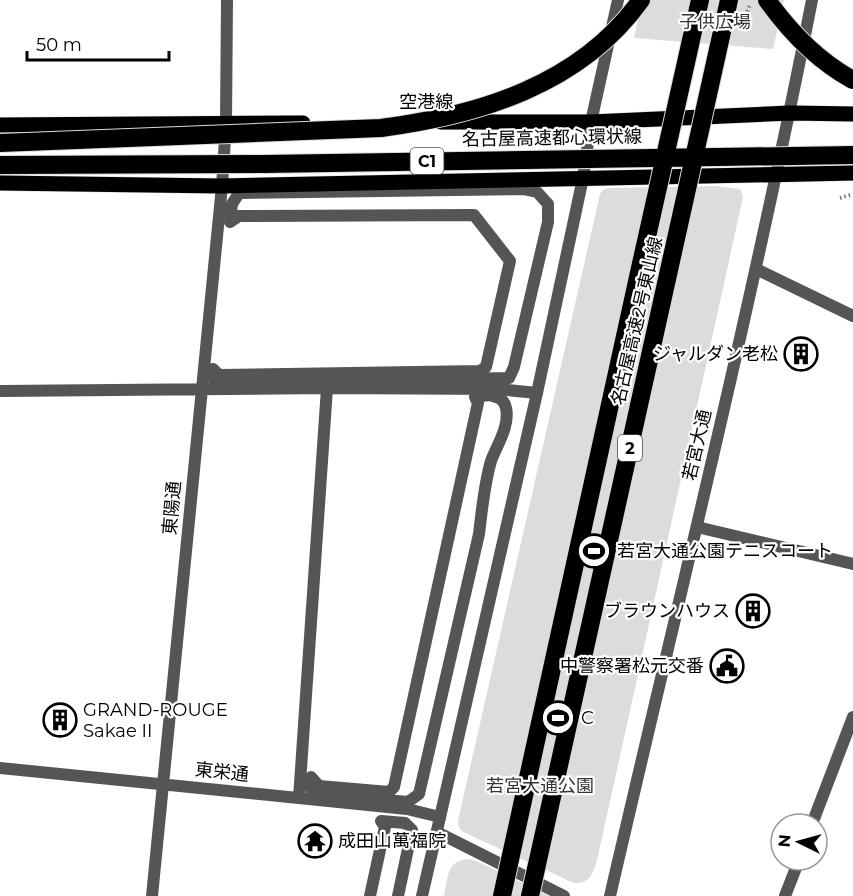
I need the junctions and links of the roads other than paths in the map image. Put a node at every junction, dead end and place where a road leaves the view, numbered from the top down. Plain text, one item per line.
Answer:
1 (227, 0) edge
2 (618, 0) edge
3 (641, 0) edge
4 (700, 0) edge
5 (729, 0) edge
6 (767, 0) edge
7 (812, 0) edge
8 (853, 80) edge
9 (790, 113) junction
10 (853, 114) edge
11 (591, 122) junction
12 (226, 123) junction
13 (0, 125) edge
14 (0, 143) edge
15 (853, 155) edge
16 (0, 165) edge
17 (853, 173) edge
18 (776, 175) junction
19 (584, 178) junction
20 (0, 183) edge
21 (222, 186) junction
22 (756, 269) junction
23 (853, 316) edge
24 (220, 383) joint
25 (327, 388) junction
26 (0, 391) edge
27 (202, 391) junction
28 (537, 393) junction
29 (697, 527) junction
30 (853, 564) edge
31 (853, 717) edge
32 (0, 768) edge
33 (164, 784) junction
34 (318, 795) joint
35 (299, 798) junction
36 (817, 812) edge
37 (440, 817) junction
38 (437, 832) junction
39 (794, 872) edge
40 (152, 896) edge
41 (370, 896) edge
42 (398, 896) edge
43 (422, 896) edge
44 (502, 896) edge
45 (530, 896) edge
46 (564, 896) edge
47 (610, 896) edge
48 (785, 896) edge

1 - 12 street, 東陽通
2 - 11 street
3 - 14 highway, bridge
4 - 44 highway, 名古屋高速2号東山線 / 2, bridge
5 - 45 highway, 名古屋高速2号東山線 / 2, bridge
6 - 8 highway, bridge
7 - 9 street, 若宮大通
9 - 10 main road, 空港線
9 - 11 main road, 空港線
9 - 18 street, 若宮大通
11 - 12 main road, 空港線
11 - 19 street
12 - 13 main road, 空港線
12 - 21 street, 東陽通
15 - 16 highway, 名古屋高速都心環状線 / C1, bridge
17 - 18 main road
18 - 19 main road
18 - 22 street, 若宮大通
19 - 21 main road
19 - 28 street
20 - 21 main road
21 - 27 street, 東陽通
22 - 23 street
22 - 29 street, 若宮大通
24 - 24 street
25 - 27 street
25 - 28 street
25 - 35 street
26 - 27 street
27 - 33 street, 東陽通
28 - 37 street
29 - 30 street
29 - 47 street, 若宮大通
31 - 36 street
32 - 33 street, 東栄通
33 - 35 street, 東栄通
33 - 40 street, 東陽通
34 - 34 street
35 - 37 street, 東栄通
37 - 38 street
38 - 43 street
38 - 46 street
39 - 48 street
41 - 42 street

